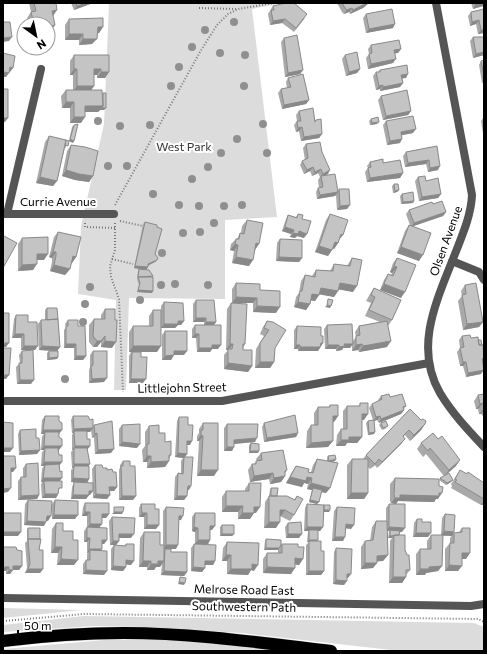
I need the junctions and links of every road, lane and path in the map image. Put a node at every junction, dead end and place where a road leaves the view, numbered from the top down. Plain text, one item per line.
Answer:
1 (274, 3) edge
2 (436, 3) edge
3 (199, 8) dead end
4 (238, 9) junction
5 (40, 69) dead end
6 (114, 211) joint
7 (5, 214) edge
8 (85, 220) dead end
9 (143, 226) edge
10 (115, 228) junction
11 (112, 260) junction
12 (452, 260) junction
13 (133, 264) dead end
14 (484, 280) edge
15 (429, 363) junction
16 (122, 393) dead end
17 (3, 401) edge
18 (484, 447) edge
19 (3, 598) edge
20 (484, 604) edge
21 (3, 621) edge
22 (484, 622) edge
23 (3, 641) edge
24 (331, 651) edge

1 - 4 path
2 - 12 street, Olsen Avenue
3 - 4 path
4 - 6 path
5 - 7 street
6 - 7 street, Currie Avenue
8 - 10 path
9 - 10 path
10 - 11 path
11 - 13 path
11 - 16 path
12 - 14 street
12 - 15 street, Olsen Avenue
15 - 17 street, Littlejohn Street
15 - 18 street, Olsen Avenue
19 - 20 street, Melrose Road East
21 - 22 path, Southwestern Path
23 - 24 highway

